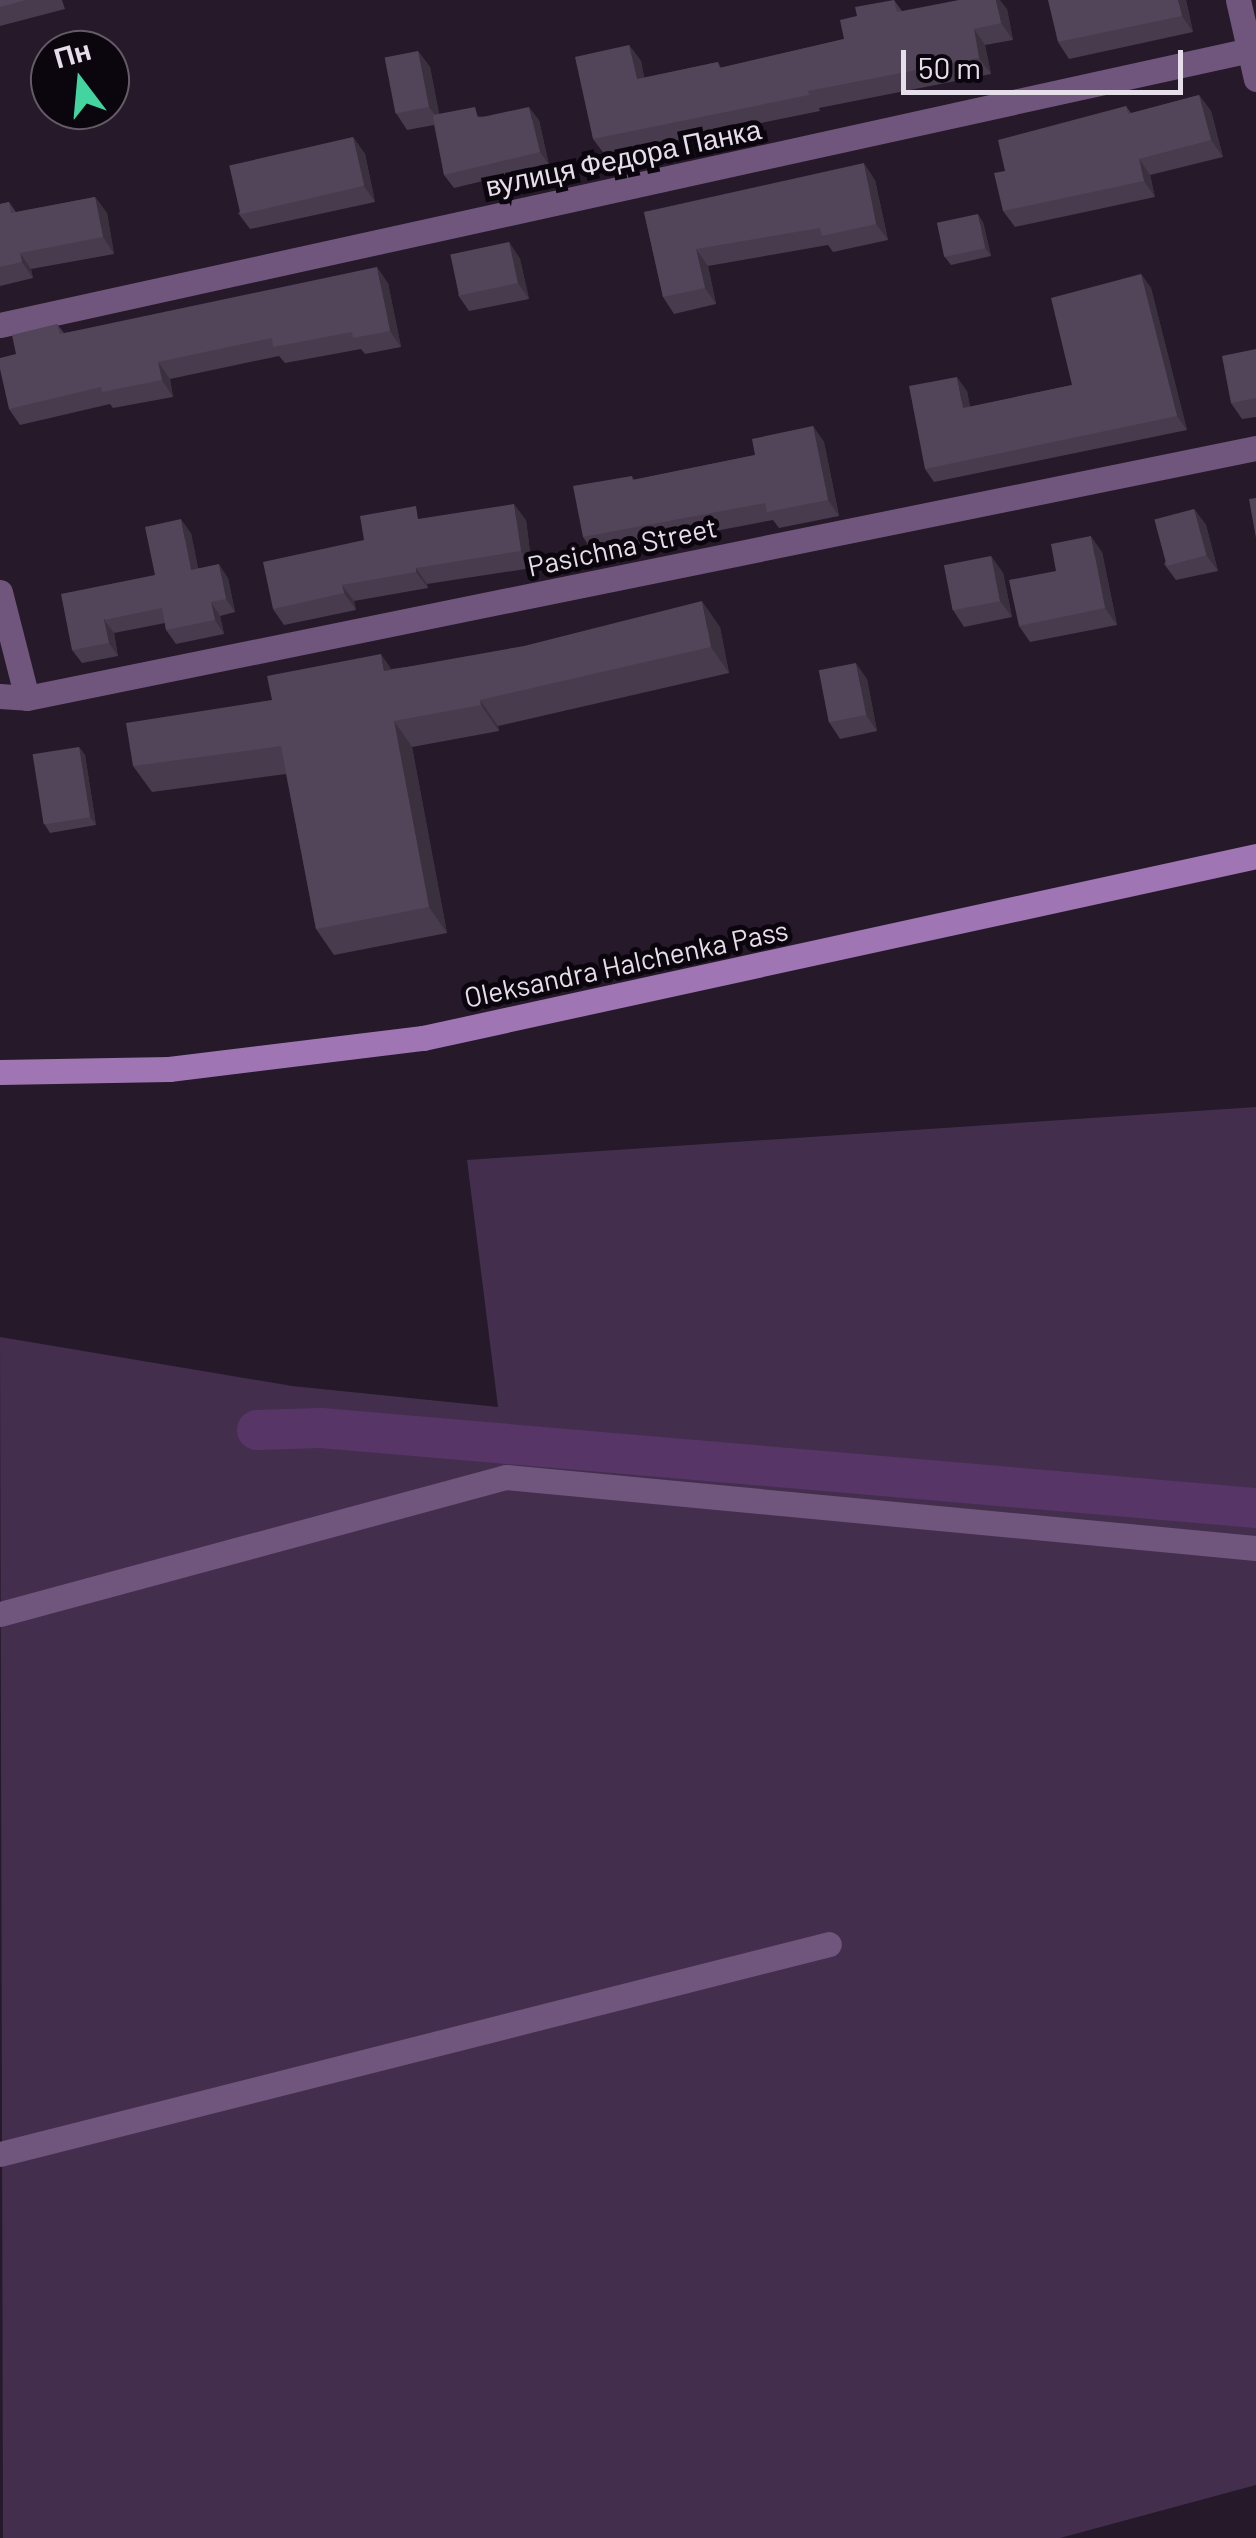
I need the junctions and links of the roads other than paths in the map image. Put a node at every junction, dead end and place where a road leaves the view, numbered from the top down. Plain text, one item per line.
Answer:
1 (1238, 0) edge
2 (1253, 46) edge
3 (1256, 79) edge
4 (0, 325) edge
5 (1256, 448) edge
6 (0, 592) edge
7 (0, 696) edge
8 (27, 698) junction
9 (1256, 856) edge
10 (0, 1072) edge
11 (1256, 1548) edge
12 (0, 1614) edge
13 (828, 1944) dead end
14 (0, 2154) edge

1 - 2 street
2 - 3 street
2 - 4 street, вулиця Федора Панка
5 - 8 street, Pasichna Street
6 - 8 street
7 - 8 street, Pasichna Street
9 - 10 main road, Oleksandra Halchenka Pass
11 - 12 street
13 - 14 street

